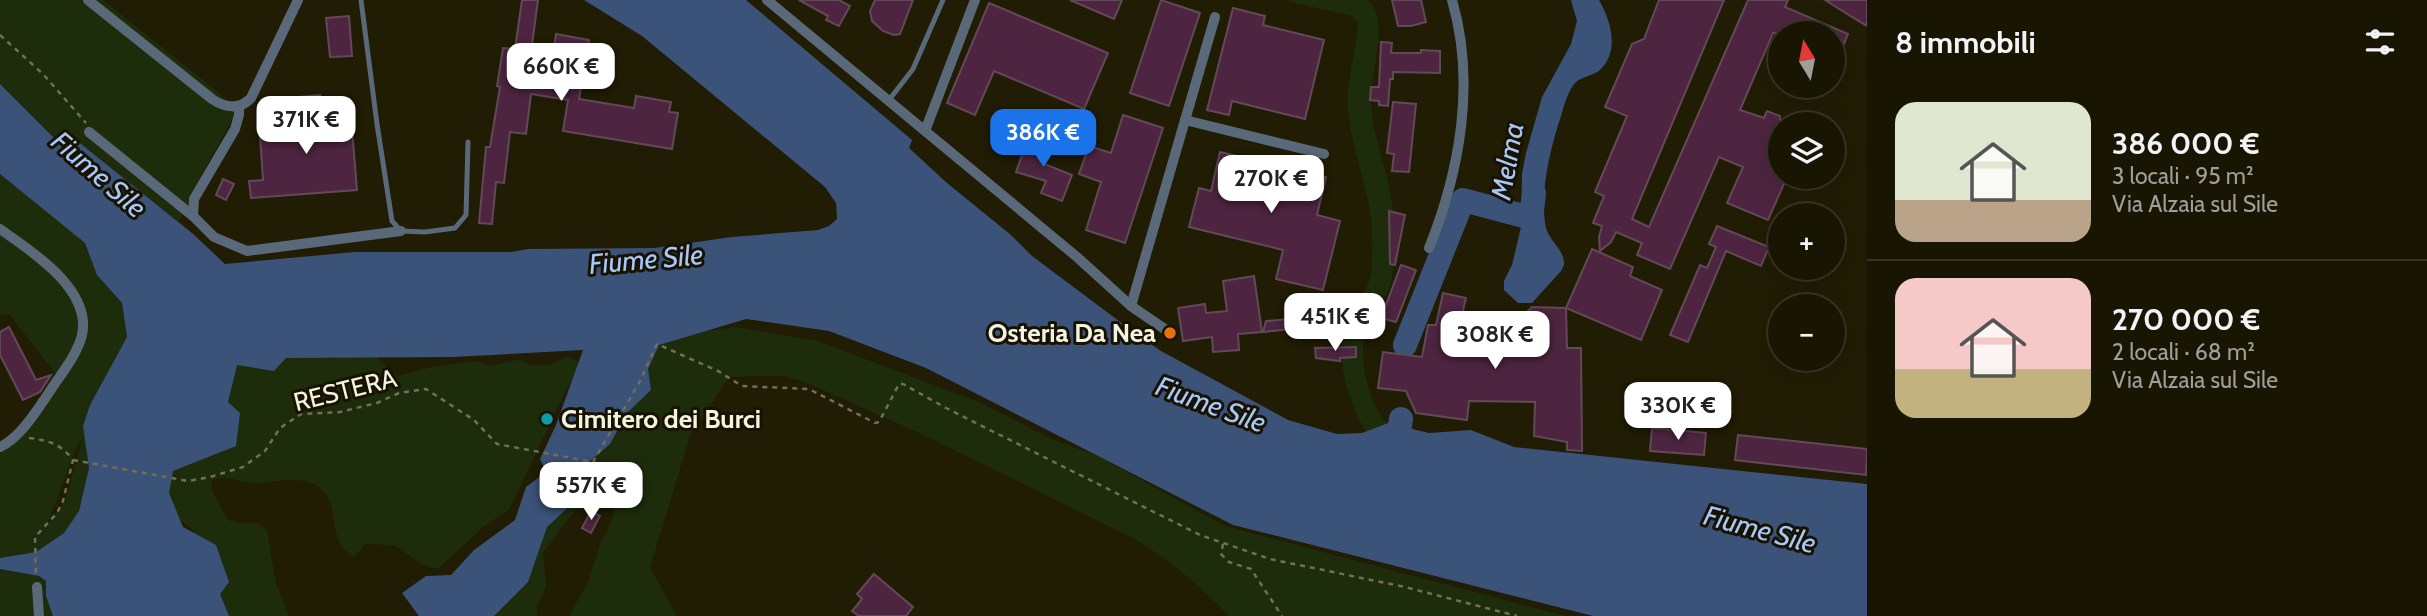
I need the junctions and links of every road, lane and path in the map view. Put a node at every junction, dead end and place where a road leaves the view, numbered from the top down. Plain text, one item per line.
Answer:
1 (88, 0) edge
2 (298, 0) edge
3 (361, 0) edge
4 (767, 0) edge
5 (943, 0) edge
6 (975, 0) edge
7 (1452, 0) edge
8 (1215, 17) dead end
9 (0, 35) edge
10 (889, 100) junction
11 (239, 106) junction
12 (1185, 120) junction
13 (925, 131) junction
14 (89, 132) joint
15 (468, 142) dead end
16 (1324, 154) dead end
17 (193, 216) junction
18 (0, 229) edge
19 (401, 231) junction
20 (1429, 248) dead end
21 (1132, 306) junction
22 (1169, 332) dead end
23 (15, 437) junction
24 (0, 447) edge
25 (74, 460) junction
26 (1223, 544) junction
27 (37, 587) joint
28 (39, 616) edge
29 (1282, 616) edge
30 (1517, 616) edge

1 - 11 street
2 - 11 street
3 - 19 lane
4 - 10 street
5 - 10 lane
6 - 13 street
7 - 20 street
8 - 12 street
9 - 14 path
10 - 13 street
11 - 17 street
12 - 16 street
12 - 21 street
13 - 21 street
14 - 17 street
15 - 19 lane
17 - 19 street
18 - 23 street
21 - 22 street
23 - 24 street
23 - 25 path
25 - 26 path, RESTERA
25 - 27 path
26 - 29 path
26 - 30 path
27 - 28 street

